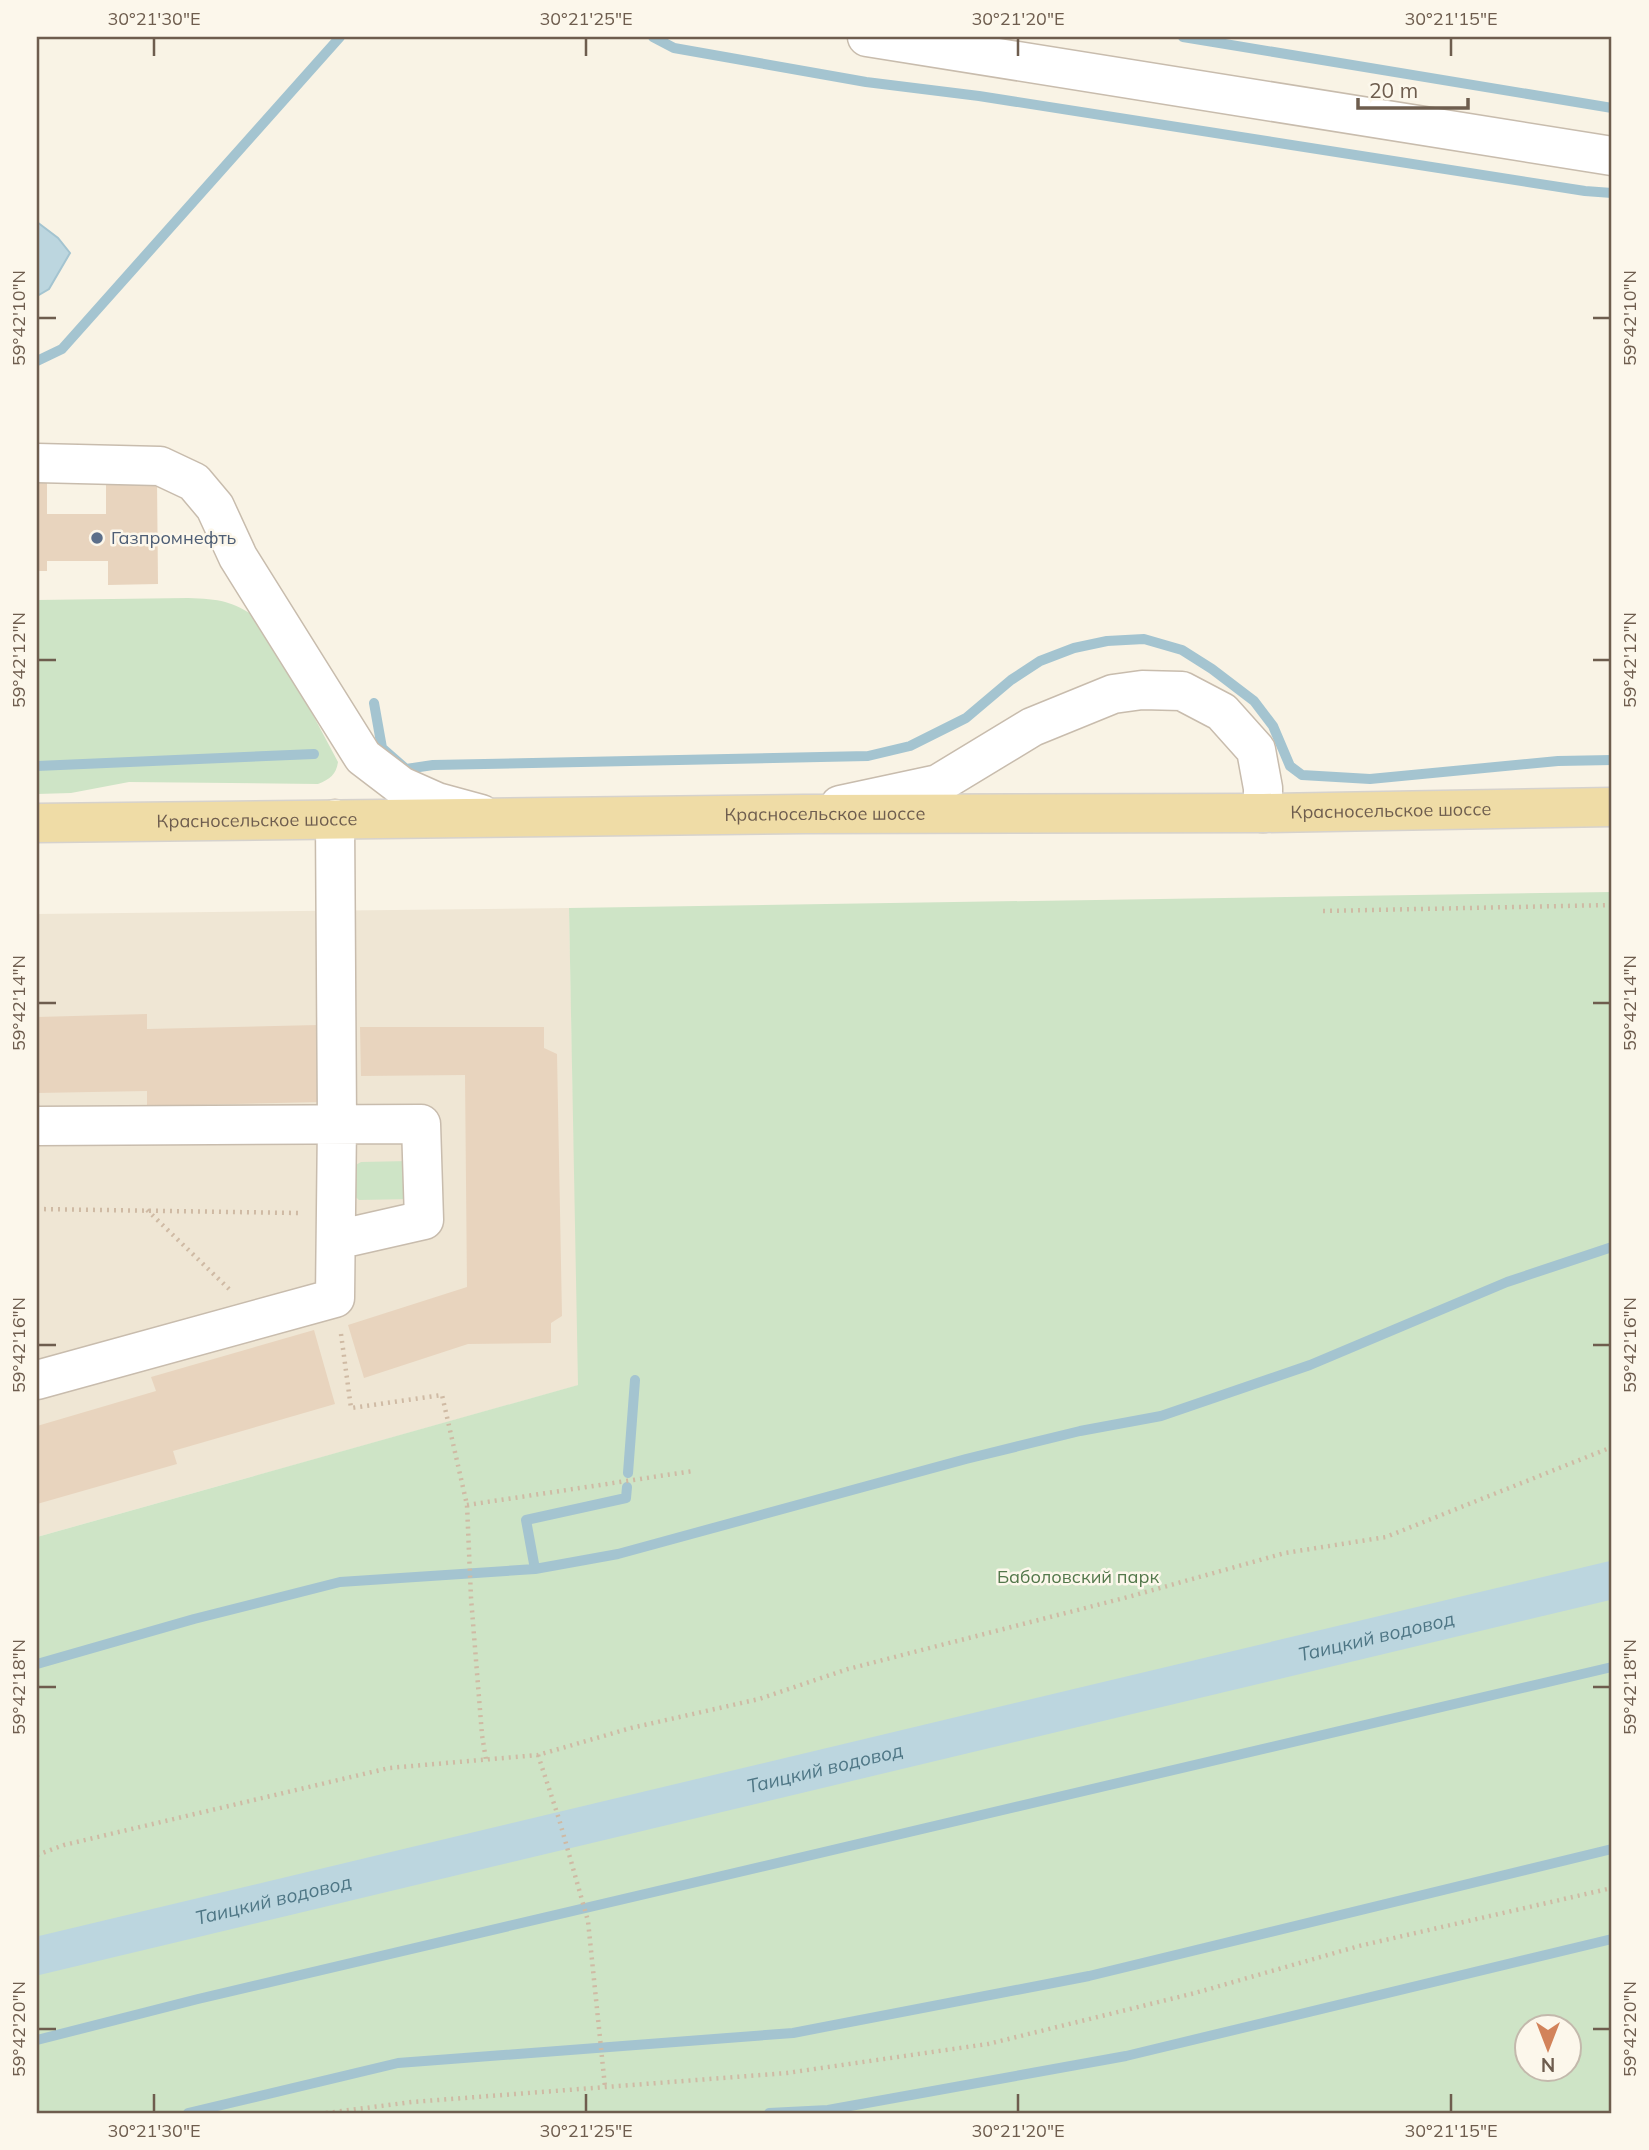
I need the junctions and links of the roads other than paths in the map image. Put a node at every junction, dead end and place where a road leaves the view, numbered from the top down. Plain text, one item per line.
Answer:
1 (867, 37) edge
2 (1612, 156) edge
3 (37, 463) edge
4 (1612, 807) edge
5 (1263, 813) junction
6 (803, 814) junction
7 (493, 818) junction
8 (335, 819) junction
9 (37, 823) edge
10 (337, 1123) junction
11 (37, 1126) edge
12 (336, 1227) junction
13 (37, 1380) edge

1 - 2 street
3 - 7 street
4 - 5 main road, Красносельское шоссе
5 - 6 main road, Красносельское шоссе
5 - 6 street
6 - 7 main road, Красносельское шоссе
7 - 8 main road, Красносельское шоссе
8 - 9 main road, Красносельское шоссе
8 - 10 street
10 - 11 street
10 - 12 street
10 - 12 street
12 - 13 street

